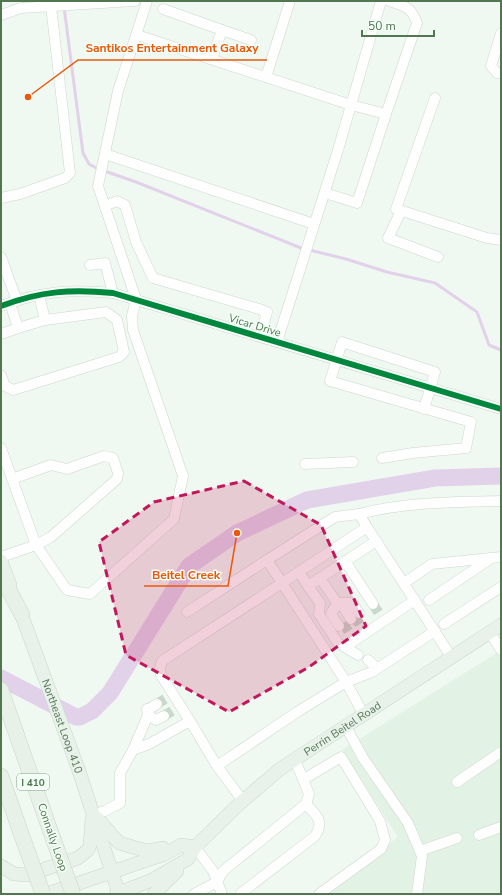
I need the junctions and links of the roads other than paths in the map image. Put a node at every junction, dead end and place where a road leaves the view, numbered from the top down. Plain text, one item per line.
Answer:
1 (135, 1) edge
2 (147, 1) edge
3 (290, 1) edge
4 (380, 1) edge
5 (389, 1) edge
6 (79, 3) edge
7 (51, 5) edge
8 (163, 9) dead end
9 (1, 15) edge
10 (222, 30) junction
11 (501, 33) edge
12 (137, 34) junction
13 (251, 40) dead end
14 (212, 59) junction
15 (501, 74) edge
16 (266, 77) junction
17 (435, 98) dead end
18 (351, 105) junction
19 (386, 114) junction
20 (104, 158) junction
21 (325, 193) junction
22 (1, 198) edge
23 (105, 206) junction
24 (401, 211) junction
25 (314, 224) junction
26 (501, 240) edge
27 (1, 257) edge
28 (438, 257) dead end
29 (90, 265) dead end
30 (113, 293) junction
31 (39, 295) junction
32 (136, 299) junction
33 (9, 303) edge
34 (45, 320) junction
35 (18, 328) junction
36 (1, 334) edge
37 (260, 336) junction
38 (277, 342) junction
39 (336, 360) junction
40 (1, 375) edge
41 (430, 388) junction
42 (424, 409) junction
43 (501, 409) edge
44 (1, 448) edge
45 (382, 458) dead end
46 (354, 462) dead end
47 (305, 464) dead end
48 (12, 479) junction
49 (501, 501) edge
50 (359, 514) junction
51 (367, 527) junction
52 (376, 541) junction
53 (36, 545) junction
54 (1, 557) edge
55 (496, 558) edge
56 (267, 560) junction
57 (1, 561) edge
58 (345, 561) junction
59 (299, 572) junction
60 (1, 575) edge
61 (320, 578) junction
62 (404, 583) junction
63 (282, 584) junction
64 (308, 586) junction
65 (501, 588) edge
66 (415, 600) junction
67 (429, 600) dead end
68 (337, 603) junction
69 (373, 604) tunnel mouth
70 (187, 612) dead end
71 (22, 615) junction
72 (444, 624) dead end
73 (501, 625) edge
74 (435, 631) junction
75 (490, 633) junction
76 (357, 635) junction
77 (501, 650) edge
78 (358, 654) dead end
79 (452, 658) junction
80 (368, 660) dead end
81 (377, 668) junction
82 (346, 682) junction
83 (1, 690) edge
84 (167, 703) junction
85 (148, 715) junction
86 (364, 715) junction
87 (190, 721) junction
88 (346, 727) junction
89 (133, 750) junction
90 (501, 752) edge
91 (295, 760) junction
92 (217, 766) junction
93 (1, 776) edge
94 (304, 779) junction
95 (457, 782) dead end
96 (242, 801) junction
97 (306, 804) junction
98 (93, 814) junction
99 (501, 827) edge
100 (479, 835) dead end
101 (457, 838) dead end
102 (188, 846) junction
103 (420, 851) junction
104 (188, 859) junction
105 (1, 866) edge
106 (112, 872) junction
107 (217, 882) junction
108 (43, 894) edge
109 (47, 894) edge
110 (73, 894) edge
111 (118, 894) edge
112 (154, 894) edge
113 (194, 894) edge
114 (222, 894) edge
115 (240, 894) edge
116 (319, 894) edge
117 (417, 894) edge

1 - 6 street
2 - 12 street
3 - 16 street
4 - 18 street
5 - 19 street
6 - 7 street
7 - 9 street
7 - 22 street
8 - 10 street
10 - 13 street
10 - 14 street
11 - 15 street
12 - 14 street
12 - 20 street
14 - 16 street
16 - 18 street
17 - 24 street
18 - 19 street
18 - 21 street
19 - 21 street
20 - 23 street
20 - 25 street
21 - 25 street
23 - 32 street
23 - 37 street
24 - 26 street
24 - 28 street
25 - 38 street
27 - 33 street
29 - 30 street
30 - 31 street, Vicar Drive
30 - 32 street, Vicar Drive
31 - 33 street, Vicar Drive
31 - 34 street
32 - 37 street, Vicar Drive
32 - 53 street
33 - 35 street
34 - 35 street
34 - 40 street
35 - 36 street
37 - 38 street, Vicar Drive
38 - 39 street, Vicar Drive
39 - 41 street, Vicar Drive
39 - 41 street
39 - 42 street
41 - 42 street
41 - 43 street, Vicar Drive
42 - 45 street
44 - 48 street
46 - 47 street
48 - 53 street
48 - 53 street
49 - 50 street
50 - 51 street
50 - 56 street
51 - 52 street
51 - 59 street
52 - 58 street
52 - 62 street
53 - 54 street
55 - 62 street
55 - 67 street
56 - 63 street
56 - 70 street
57 - 71 main road, Northeast Loop 410
58 - 61 street
58 - 69 street
59 - 63 street
59 - 64 street
60 - 71 highway
61 - 64 street
61 - 68 street
62 - 66 street
63 - 82 street
63 - 84 street
64 - 76 street
65 - 72 street
66 - 74 street
66 - 76 street
68 - 68 street
71 - 98 main road, Northeast Loop 410
73 - 75 main road, Perrin Beitel Road
74 - 79 street
74 - 81 street
75 - 77 street
75 - 79 main road, Perrin Beitel Road
76 - 78 street
79 - 86 main road, Perrin Beitel Road
80 - 81 street
81 - 82 street
82 - 86 street
82 - 92 street
83 - 110 highway, Connally Loop / I 410, bridge
84 - 85 street
84 - 85 street
84 - 87 street
85 - 89 street
86 - 88 main road, Perrin Beitel Road
87 - 89 street
87 - 92 street
88 - 91 main road, Perrin Beitel Road
88 - 103 street
89 - 98 street
90 - 95 street
91 - 94 street
91 - 96 main road, Perrin Beitel Road
92 - 96 street
93 - 108 highway, I 410, bridge
94 - 97 street
94 - 116 street
96 - 102 main road, Perrin Beitel Road
97 - 107 street
97 - 115 street
98 - 102 main road
98 - 105 main road
98 - 106 main road, Northeast Loop 410
99 - 100 street
101 - 103 street
102 - 104 main road, Perrin Beitel Road
102 - 106 main road, Perrin Beitel Road
102 - 107 street
103 - 117 street
104 - 111 main road
104 - 112 main road, Perrin Beitel Road
106 - 109 main road, Perrin Beitel Road
106 - 111 main road, Northeast Loop 410
107 - 113 street
107 - 114 street

